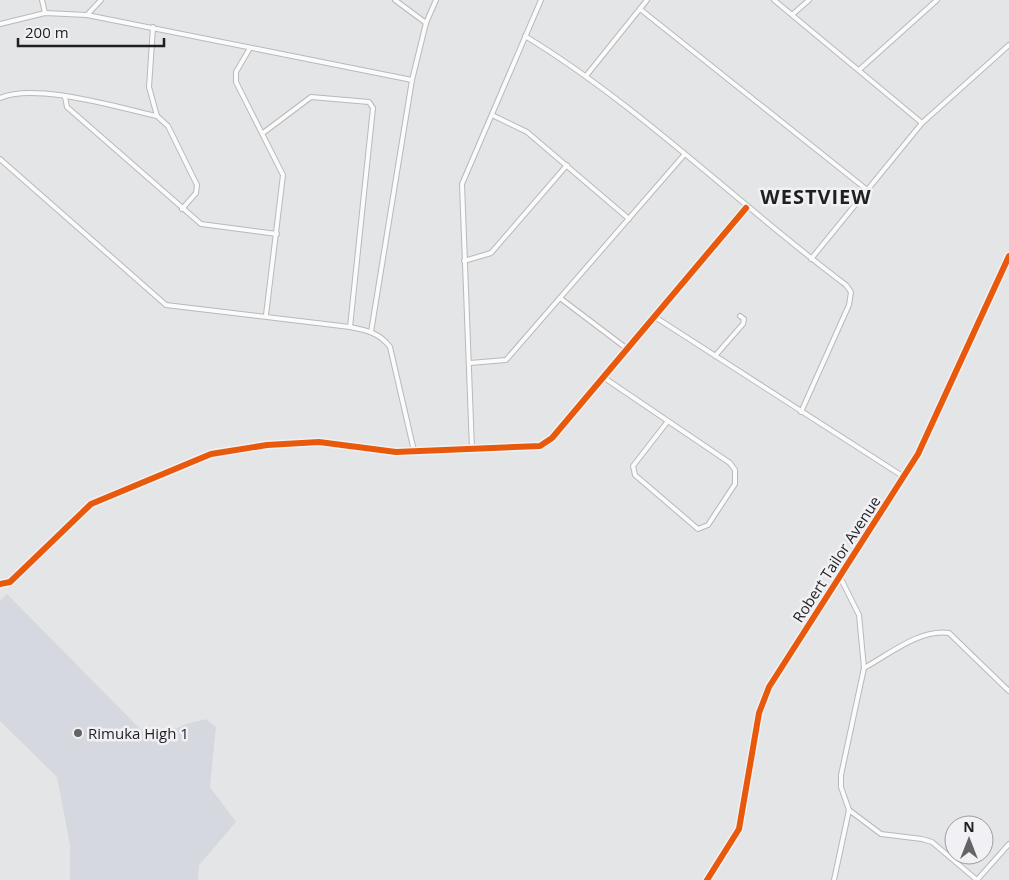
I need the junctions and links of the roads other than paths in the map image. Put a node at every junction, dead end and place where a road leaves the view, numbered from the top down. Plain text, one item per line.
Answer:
1 (42, 0) edge
2 (101, 0) edge
3 (395, 0) edge
4 (436, 0) edge
5 (541, 0) edge
6 (647, 0) edge
7 (774, 0) edge
8 (809, 0) edge
9 (937, 0) edge
10 (640, 9) junction
11 (45, 13) junction
12 (793, 14) junction
13 (87, 15) junction
14 (426, 23) junction
15 (0, 24) edge
16 (153, 27) junction
17 (525, 36) junction
18 (1009, 45) edge
19 (250, 48) junction
20 (859, 70) junction
21 (586, 76) junction
22 (412, 80) junction
23 (64, 96) junction
24 (0, 98) edge
25 (492, 114) junction
26 (157, 116) junction
27 (922, 123) junction
28 (263, 133) junction
29 (684, 155) junction
30 (0, 159) edge
31 (567, 165) junction
32 (866, 189) junction
33 (746, 208) junction
34 (182, 209) junction
35 (629, 219) junction
36 (277, 234) junction
37 (1009, 256) edge
38 (811, 259) junction
39 (464, 261) junction
40 (560, 298) junction
41 (266, 315) junction
42 (740, 316) dead end
43 (655, 318) junction
44 (350, 327) junction
45 (371, 332) junction
46 (626, 348) junction
47 (715, 356) junction
48 (470, 364) junction
49 (603, 377) junction
50 (801, 412) junction
51 (668, 421) junction
52 (472, 449) junction
53 (414, 451) junction
54 (904, 477) junction
55 (840, 577) junction
56 (0, 584) edge
57 (864, 668) junction
58 (1009, 691) edge
59 (849, 810) junction
60 (1009, 844) edge
61 (707, 880) edge
62 (834, 880) edge
63 (977, 880) edge

1 - 11 street
2 - 13 street
3 - 14 street
4 - 14 street
5 - 17 street
6 - 10 street
7 - 12 street
8 - 12 street
9 - 20 street
10 - 21 street
10 - 32 street
11 - 13 street
11 - 15 street
12 - 20 street
13 - 16 street
14 - 22 street
16 - 19 street
16 - 26 street
17 - 21 street
17 - 25 street
18 - 27 street
19 - 22 street
19 - 28 street
20 - 27 street
21 - 29 street
22 - 45 street
23 - 24 street
23 - 26 street
23 - 34 street
25 - 31 street
25 - 39 street
26 - 34 street
27 - 32 street
28 - 36 street
28 - 44 street
29 - 33 street
29 - 35 street
30 - 41 street
31 - 35 street
31 - 39 street
32 - 38 street
33 - 38 street
33 - 43 street
34 - 36 street
35 - 40 street
36 - 41 street
37 - 54 street, Robert Tailor Avenue
38 - 50 street
39 - 48 street
40 - 46 street
40 - 48 street
41 - 44 street
42 - 47 street
43 - 46 street
43 - 47 street
44 - 45 street
45 - 53 street
46 - 49 street
47 - 50 street
48 - 52 street
49 - 51 street
49 - 52 street
50 - 54 street
51 - 51 street
52 - 53 street
53 - 56 street
54 - 55 street, Robert Tailor Avenue
55 - 57 street
55 - 61 street, Robert Tailor Avenue
57 - 58 street
57 - 59 street
59 - 62 street
59 - 63 street
60 - 63 street

